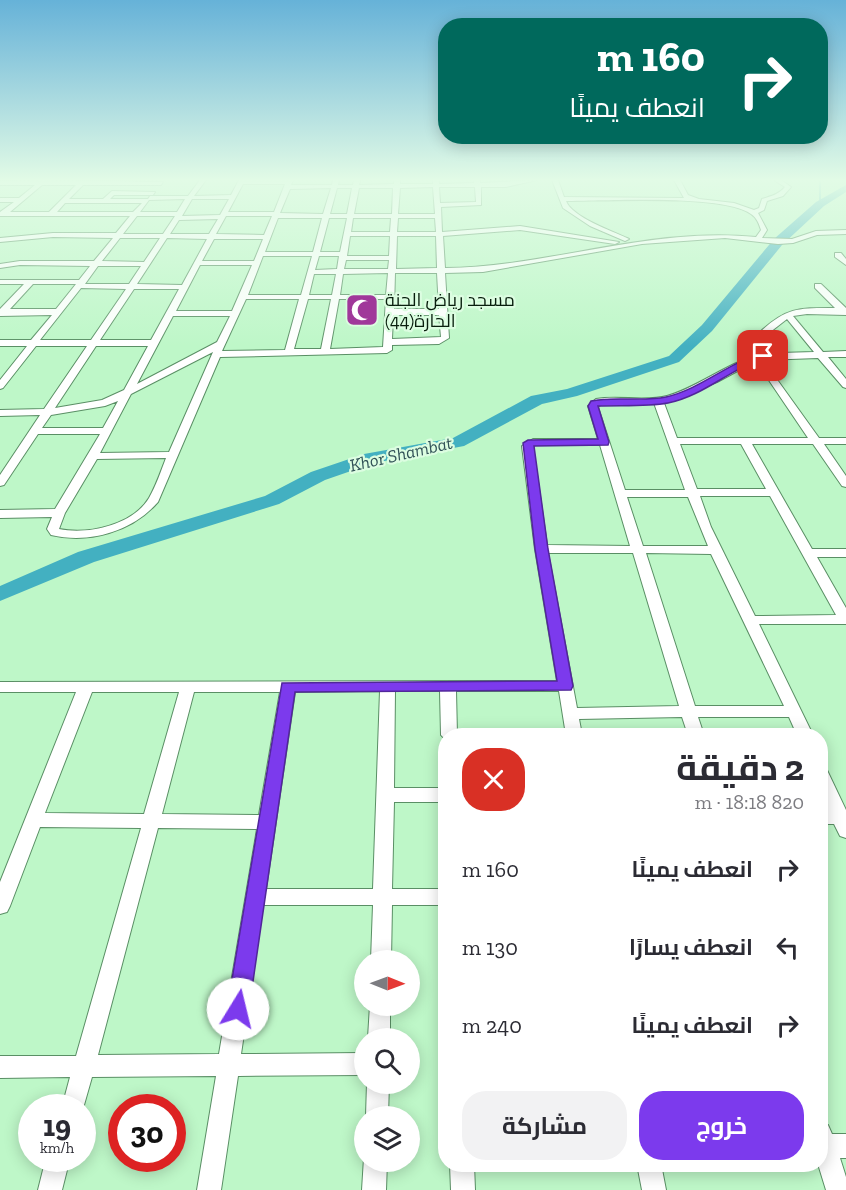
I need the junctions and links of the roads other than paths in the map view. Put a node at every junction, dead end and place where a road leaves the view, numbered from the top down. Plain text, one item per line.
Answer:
1 (67, 236) joint
2 (334, 236) edge
3 (338, 236) edge
4 (393, 236) edge
5 (439, 236) edge
6 (570, 236) edge
7 (618, 236) edge
8 (760, 236) edge
9 (810, 236) edge
10 (116, 237) junction
11 (212, 237) junction
12 (268, 237) joint
13 (165, 238) junction
14 (758, 239) junction
15 (0, 240) edge
16 (631, 242) junction
17 (316, 254) junction
18 (838, 255) dead end
19 (343, 256) junction
20 (259, 258) junction
21 (391, 258) junction
22 (846, 262) edge
23 (96, 263) junction
24 (198, 263) junction
25 (148, 264) junction
26 (0, 266) edge
27 (442, 271) junction
28 (311, 272) junction
29 (340, 272) junction
30 (390, 272) junction
31 (0, 282) edge
32 (31, 282) junction
33 (81, 284) junction
34 (132, 286) junction
35 (185, 286) junction
36 (818, 286) dead end
37 (243, 297) junction
38 (305, 297) junction
39 (334, 297) junction
40 (388, 297) junction
41 (59, 312) junction
42 (388, 312) junction
43 (444, 312) junction
44 (1, 313) edge
45 (171, 313) junction
46 (845, 313) edge
47 (236, 314) junction
48 (787, 314) junction
49 (388, 342) junction
50 (0, 343) edge
51 (34, 343) junction
52 (93, 343) junction
53 (155, 343) junction
54 (219, 349) junction
55 (325, 352) junction
56 (289, 353) junction
57 (821, 354) junction
58 (846, 354) edge
59 (776, 355) junction
60 (757, 357) junction
61 (5, 373) edge
62 (846, 385) edge
63 (0, 386) edge
64 (124, 393) junction
65 (659, 402) junction
66 (48, 412) junction
67 (0, 413) edge
68 (35, 431) junction
69 (106, 431) junction
70 (675, 441) junction
71 (816, 441) junction
72 (846, 441) edge
73 (604, 442) junction
74 (745, 442) junction
75 (172, 455) junction
76 (93, 456) junction
77 (4, 473) edge
78 (0, 483) edge
79 (846, 484) edge
80 (773, 492) junction
81 (620, 494) junction
82 (693, 494) junction
83 (0, 513) edge
84 (59, 513) junction
85 (541, 549) junction
86 (638, 549) junction
87 (717, 550) junction
88 (808, 553) junction
89 (846, 553) edge
90 (846, 619) edge
91 (751, 620) junction
92 (388, 686) junction
93 (448, 686) junction
94 (565, 686) junction
95 (0, 687) edge
96 (86, 687) junction
97 (188, 687) junction
98 (288, 687) junction
99 (688, 711) junction
100 (795, 712) junction
101 (570, 714) junction
102 (449, 728) edge
103 (573, 728) edge
104 (694, 728) edge
105 (802, 728) edge
106 (828, 789) edge
107 (385, 795) junction
108 (438, 795) edge
109 (828, 819) edge
110 (34, 820) junction
111 (151, 821) junction
112 (267, 822) junction
113 (844, 822) edge
114 (256, 897) junction
115 (438, 897) edge
116 (382, 898) junction
117 (1, 900) edge
118 (381, 950) edge
119 (354, 1064) edge
120 (84, 1066) junction
121 (229, 1066) junction
122 (0, 1067) edge
123 (76, 1094) edge
124 (830, 1141) edge
125 (54, 1172) edge
126 (375, 1172) edge
127 (462, 1172) edge
128 (651, 1172) edge
129 (50, 1190) edge
130 (209, 1190) edge
131 (374, 1190) edge
132 (463, 1190) edge
133 (654, 1190) edge
134 (838, 1190) edge

1 - 10 street
1 - 15 street
2 - 17 street
3 - 19 street
4 - 21 street
5 - 27 street
6 - 16 street
7 - 16 street
8 - 14 street
9 - 14 street
10 - 13 street
10 - 23 street
11 - 12 street
11 - 13 street
11 - 24 street
12 - 20 street
13 - 25 street
14 - 16 street
16 - 27 street
17 - 19 street
17 - 20 street
17 - 28 street
18 - 22 street
19 - 21 street
19 - 29 street
20 - 24 street
20 - 37 street
21 - 30 street
23 - 25 street
23 - 26 street
23 - 33 street
24 - 35 street
25 - 34 street
27 - 30 street
27 - 43 street
28 - 29 street
28 - 38 street
29 - 30 street
29 - 39 street
30 - 40 street
31 - 32 street
32 - 33 street
32 - 44 street
33 - 34 street
33 - 41 street
34 - 35 street
34 - 52 street
35 - 45 street
36 - 46 street
37 - 38 street
37 - 47 street
38 - 39 street
38 - 56 street
39 - 40 street
39 - 55 street
40 - 42 street
41 - 44 street
41 - 51 street
42 - 43 street
42 - 49 street
43 - 49 street
45 - 47 street
45 - 53 street
46 - 48 street
47 - 54 street
48 - 57 street
48 - 59 street
49 - 55 street
50 - 51 street
51 - 52 street
51 - 61 street
52 - 53 street
52 - 66 street
53 - 64 street
54 - 56 street
54 - 64 street
54 - 75 street
55 - 56 street
57 - 58 street
57 - 59 street
57 - 62 street
59 - 60 street
60 - 65 street
60 - 71 street
61 - 63 street
64 - 66 street
64 - 69 street
65 - 70 street
65 - 73 street
66 - 67 street
66 - 68 street
68 - 69 street
68 - 77 street
69 - 76 street
70 - 74 street
70 - 82 street
71 - 72 street
71 - 74 street
71 - 79 street
73 - 81 street
73 - 85 street
74 - 80 street
75 - 76 street
75 - 84 street
76 - 84 street
77 - 78 street
80 - 82 street
80 - 88 street
81 - 82 street
81 - 86 street
82 - 87 street
83 - 84 street
85 - 86 street
85 - 94 street
86 - 87 street
86 - 99 street
87 - 91 street
88 - 89 street
88 - 90 street
90 - 91 street
91 - 100 street
92 - 93 street
92 - 98 street
92 - 107 street
93 - 94 street
93 - 102 street
94 - 101 street
95 - 96 street
96 - 97 street
96 - 110 street
97 - 98 street
97 - 111 street
98 - 112 street
99 - 100 street
99 - 101 street
99 - 104 street
100 - 105 street
101 - 103 street
106 - 113 street
107 - 108 street
107 - 116 street
109 - 113 street
110 - 111 street
110 - 117 street
111 - 112 street
111 - 120 street
112 - 114 street
114 - 116 street
114 - 121 street
115 - 116 street
116 - 118 street
119 - 121 street
120 - 121 street
120 - 122 street
120 - 123 street
121 - 130 street
124 - 134 street
125 - 129 street
126 - 131 street
127 - 132 street
128 - 133 street

